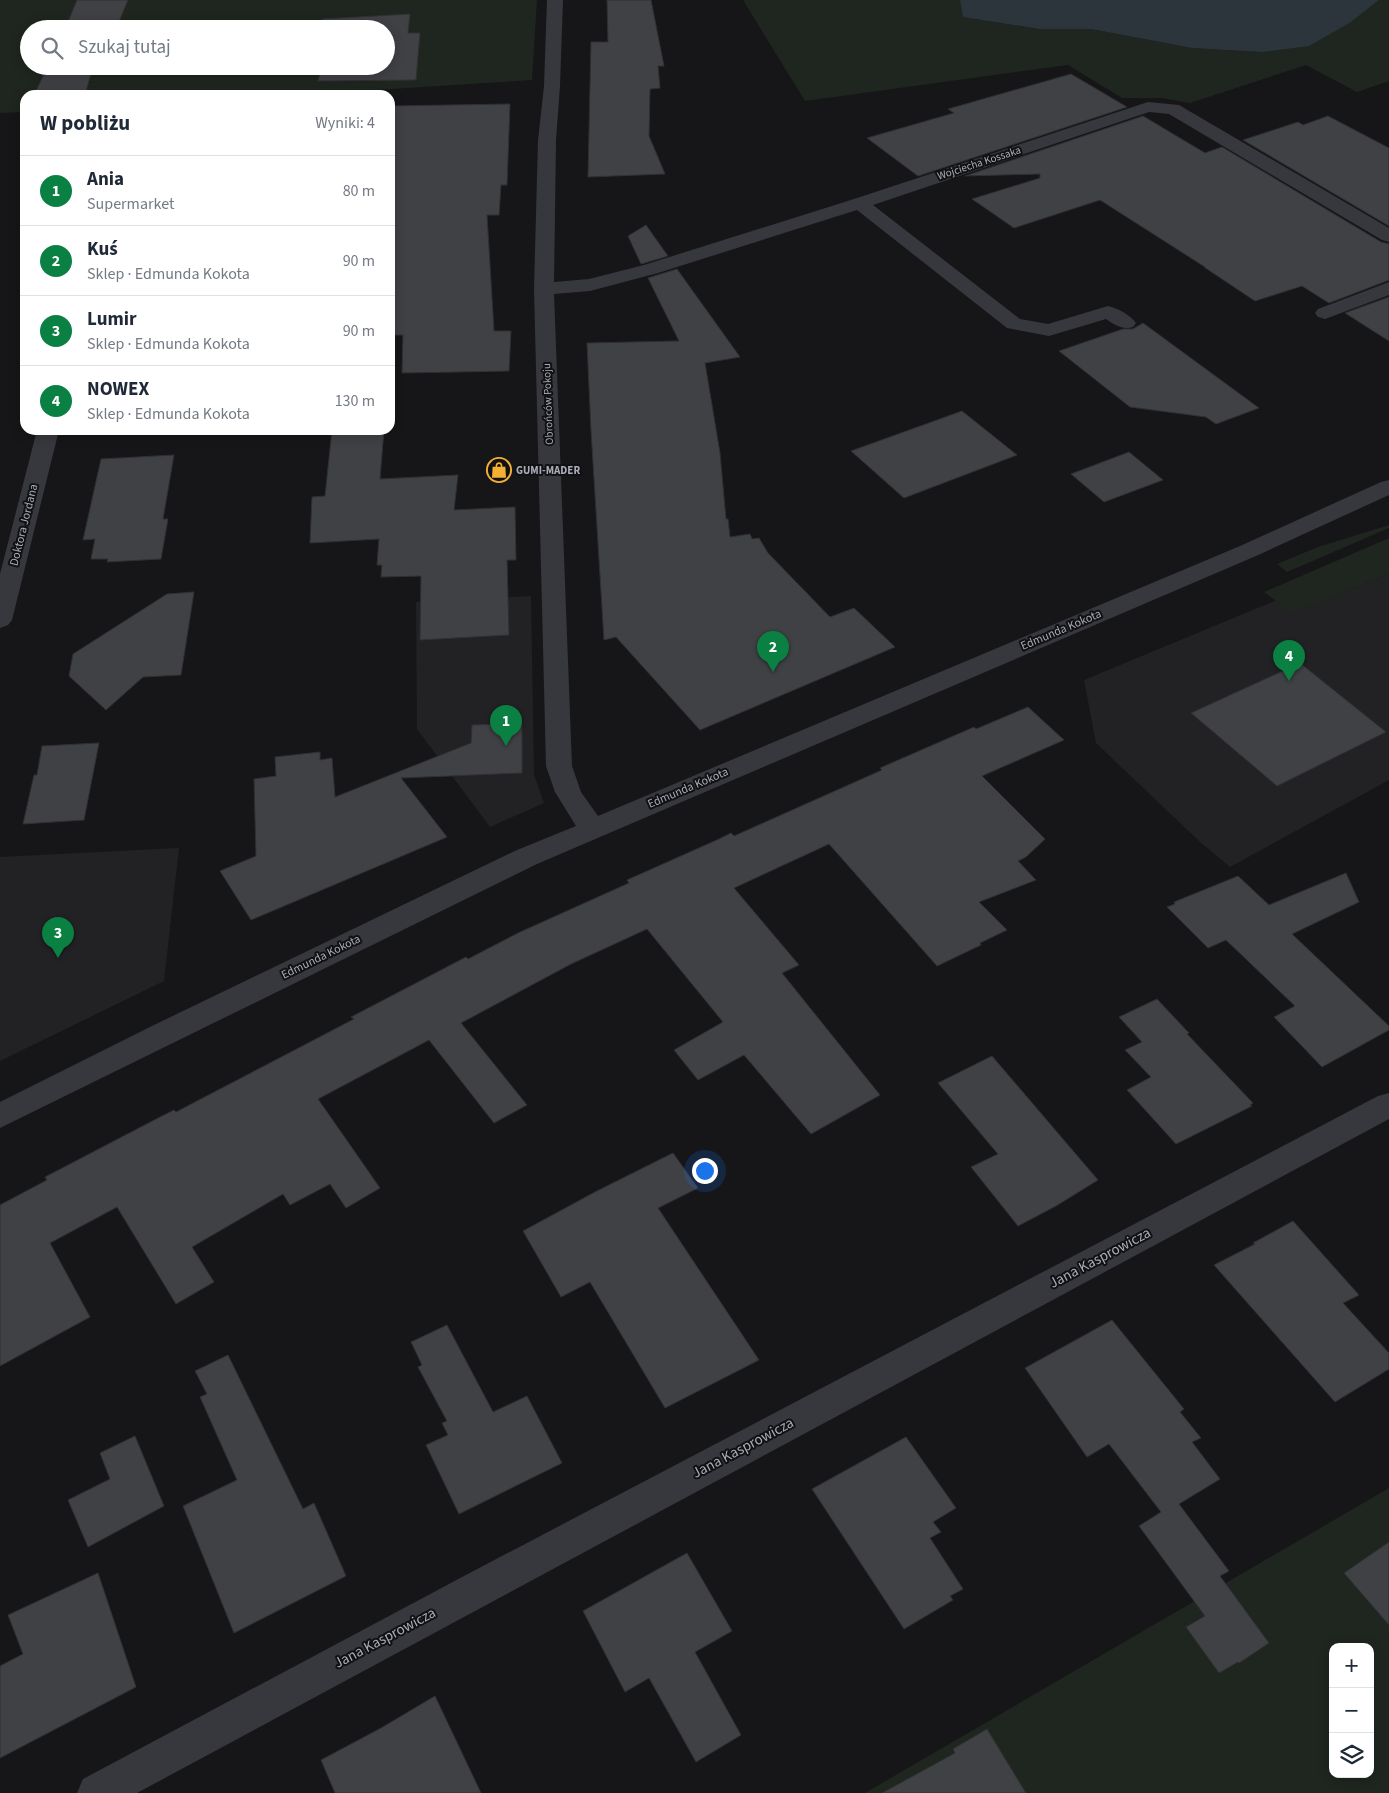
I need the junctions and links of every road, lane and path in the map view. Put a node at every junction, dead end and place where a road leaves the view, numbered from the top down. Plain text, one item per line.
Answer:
1 (555, 0) edge
2 (860, 203) junction
3 (1389, 236) edge
4 (1389, 288) edge
5 (544, 290) junction
6 (1325, 313) dead end
7 (1126, 323) dead end
8 (47, 435) edge
9 (1389, 487) edge
10 (0, 620) edge
11 (592, 828) junction
12 (1389, 1104) edge
13 (0, 1116) edge
14 (97, 1793) edge

1 - 5 street, Obrońców Pokoju
2 - 3 street, Wojciecha Kossaka
2 - 5 street, Wojciecha Kossaka
2 - 7 street
4 - 6 street
5 - 11 street, Obrońców Pokoju
8 - 10 street, Doktora Jordana
9 - 11 street, Edmunda Kokota
11 - 13 street, Edmunda Kokota
12 - 14 street, Jana Kasprowicza

